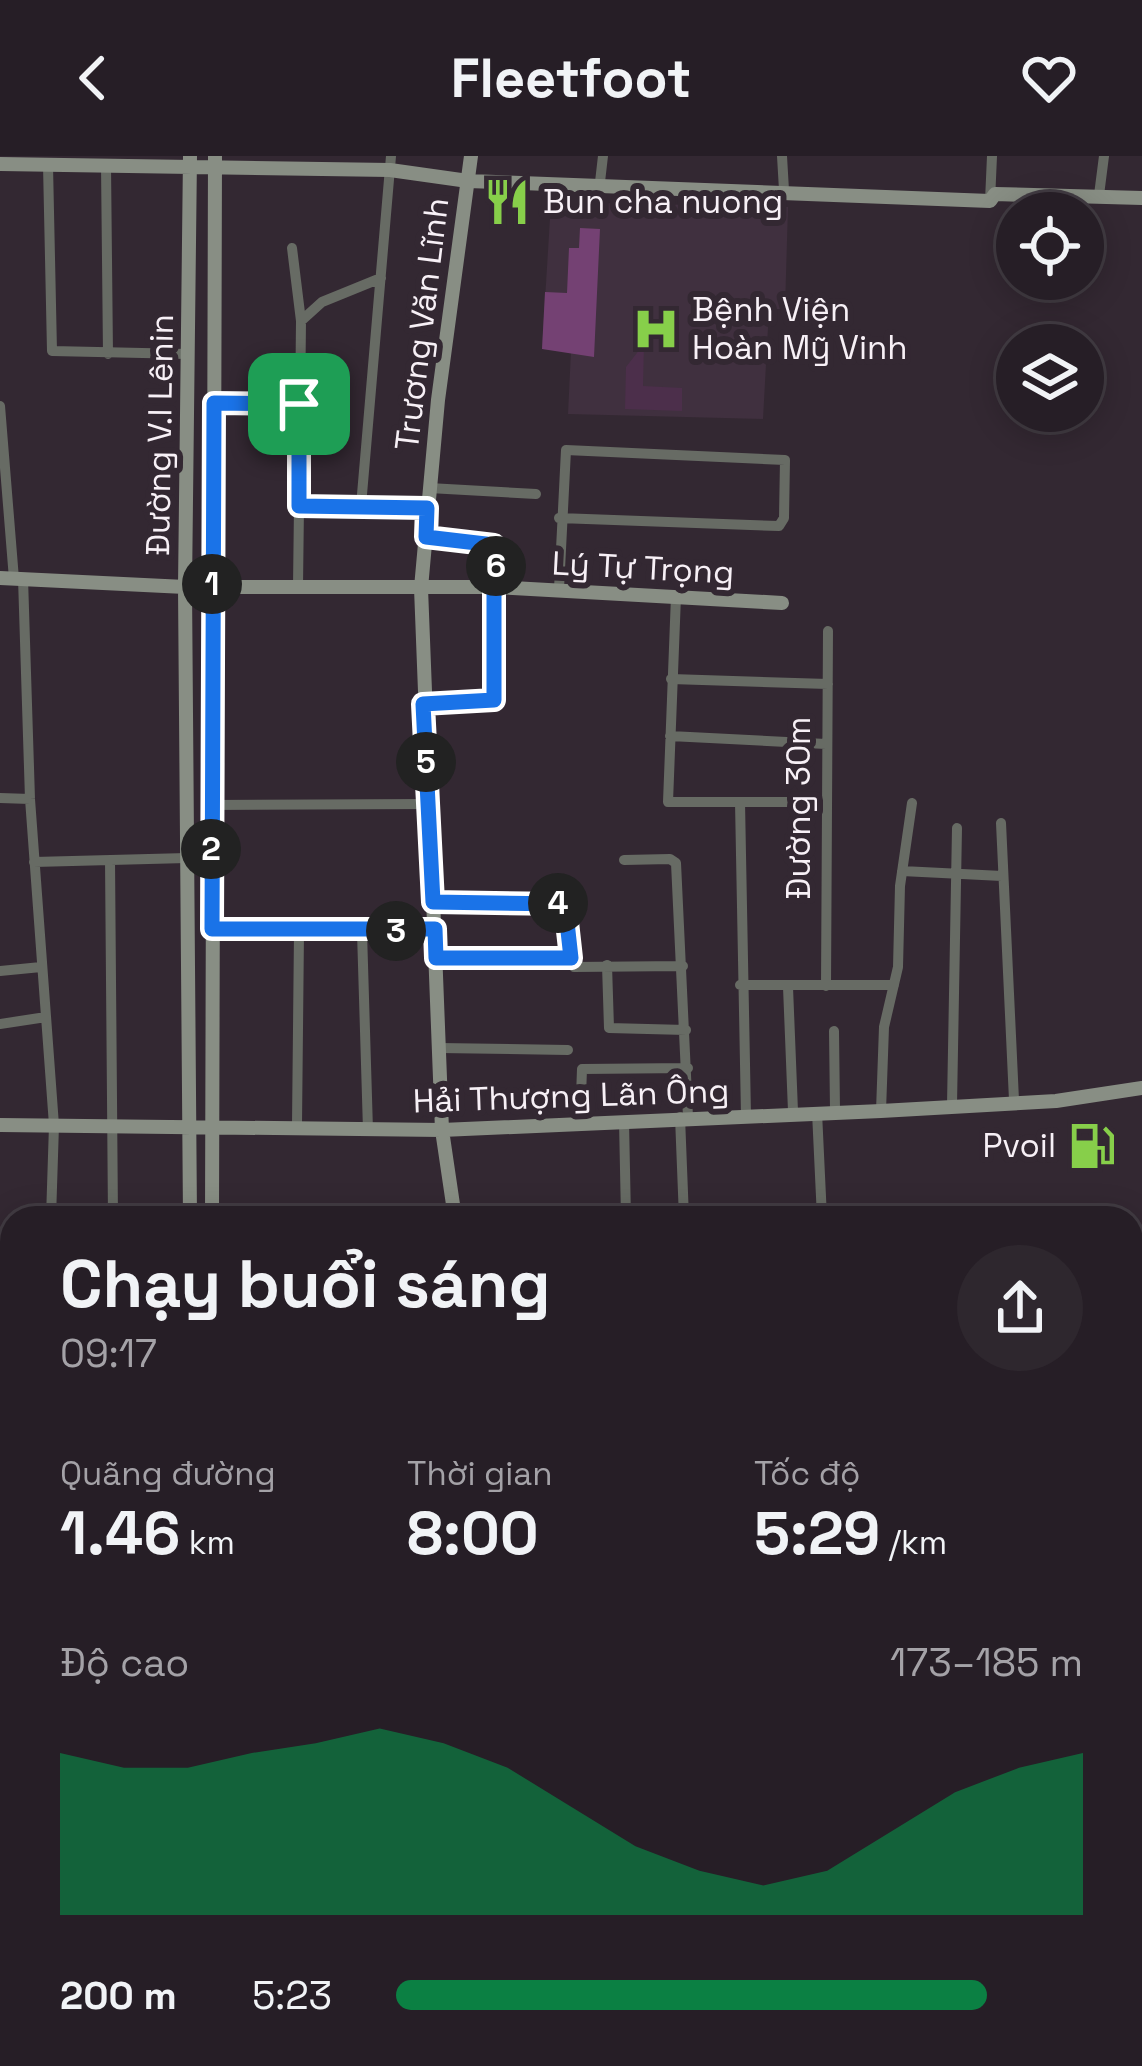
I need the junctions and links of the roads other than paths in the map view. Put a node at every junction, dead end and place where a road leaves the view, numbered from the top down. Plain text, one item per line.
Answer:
1 (470, 156) edge
2 (603, 156) edge
3 (782, 156) edge
4 (992, 156) edge
5 (1104, 156) edge
6 (83, 160) edge
7 (190, 161) edge
8 (215, 161) edge
9 (386, 163) edge
10 (0, 164) edge
11 (48, 165) junction
12 (106, 165) junction
13 (468, 181) junction
14 (601, 182) junction
15 (784, 190) junction
16 (1100, 192) edge
17 (996, 194) edge
18 (1104, 195) edge
19 (1142, 198) edge
20 (990, 201) junction
21 (292, 248) dead end
22 (381, 278) junction
23 (301, 321) junction
24 (108, 354) junction
25 (188, 354) junction
26 (214, 403) junction
27 (299, 404) junction
28 (0, 406) edge
29 (429, 488) junction
30 (536, 494) dead end
31 (299, 506) junction
32 (361, 506) junction
33 (427, 508) junction
34 (559, 518) junction
35 (426, 537) junction
36 (12, 578) edge
37 (185, 586) junction
38 (212, 586) junction
39 (298, 587) junction
40 (496, 587) junction
41 (421, 588) junction
42 (559, 590) junction
43 (676, 596) junction
44 (782, 603) dead end
45 (828, 632) dead end
46 (671, 679) junction
47 (827, 684) junction
48 (423, 704) junction
49 (670, 736) junction
50 (826, 744) junction
51 (0, 798) edge
52 (30, 799) junction
53 (740, 802) junction
54 (826, 802) junction
55 (912, 803) dead end
56 (428, 804) junction
57 (211, 805) junction
58 (1001, 823) dead end
59 (957, 828) dead end
60 (187, 859) junction
61 (110, 860) junction
62 (623, 860) dead end
63 (34, 862) junction
64 (902, 871) junction
65 (954, 873) junction
66 (1002, 876) junction
67 (433, 902) junction
68 (212, 929) junction
69 (435, 929) junction
70 (299, 932) junction
71 (362, 932) junction
72 (436, 958) junction
73 (571, 958) junction
74 (607, 965) junction
75 (683, 966) junction
76 (41, 967) junction
77 (0, 971) edge
78 (894, 985) junction
79 (740, 986) junction
80 (826, 986) junction
81 (788, 987) junction
82 (46, 1018) junction
83 (0, 1024) edge
84 (686, 1030) junction
85 (834, 1031) dead end
86 (439, 1048) junction
87 (568, 1050) dead end
88 (688, 1068) junction
89 (1142, 1088) edge
90 (1014, 1100) junction
91 (952, 1105) junction
92 (835, 1110) junction
93 (793, 1111) junction
94 (880, 1111) junction
95 (817, 1112) junction
96 (746, 1116) junction
97 (684, 1117) junction
98 (624, 1121) junction
99 (212, 1123) junction
100 (189, 1124) junction
101 (580, 1124) junction
102 (0, 1125) edge
103 (54, 1125) junction
104 (113, 1125) junction
105 (297, 1125) junction
106 (368, 1130) junction
107 (442, 1130) junction
108 (52, 1206) edge
109 (113, 1206) edge
110 (190, 1206) edge
111 (212, 1206) edge
112 (453, 1206) edge
113 (626, 1206) edge
114 (684, 1206) edge
115 (821, 1206) edge

1 - 13 street, Trương Văn Lĩnh
2 - 14 street
3 - 15 street
4 - 20 street
5 - 16 street
6 - 11 street
6 - 12 street
7 - 8 street
7 - 12 street
7 - 25 street, Đường V.I Lênin
8 - 9 street
8 - 26 street, Đường V.I Lênin
9 - 13 street
9 - 22 street
10 - 11 street
11 - 24 street
12 - 24 street
13 - 14 street
13 - 29 street, Trương Văn Lĩnh
14 - 15 street
15 - 20 street
17 - 20 street
18 - 19 street
21 - 23 street
22 - 23 street
22 - 32 street
23 - 27 street
24 - 25 street
25 - 37 street, Đường V.I Lênin
26 - 27 street
26 - 38 street, Đường V.I Lênin
27 - 31 street
28 - 36 street
29 - 30 street
29 - 33 street, Trương Văn Lĩnh
31 - 32 street
31 - 39 street
32 - 33 street
33 - 35 street, Trương Văn Lĩnh
34 - 34 street
34 - 42 street
35 - 40 street
35 - 41 street, Trương Văn Lĩnh
36 - 37 street
36 - 52 street
37 - 38 street, Lý Tự Trọng
37 - 60 street, Đường V.I Lênin
38 - 39 street, Lý Tự Trọng
38 - 57 street, Đường V.I Lênin
39 - 41 street, Lý Tự Trọng
40 - 41 street, Lý Tự Trọng
40 - 42 street, Lý Tự Trọng
40 - 48 street
41 - 48 street, Trương Văn Lĩnh
42 - 43 street, Lý Tự Trọng
43 - 44 street, Lý Tự Trọng
43 - 46 street
45 - 47 street, Đường 30m
46 - 47 street
46 - 49 street
47 - 50 street, Đường 30m
48 - 56 street, Trương Văn Lĩnh
49 - 50 street
49 - 53 street
50 - 54 street, Đường 30m
51 - 52 street
52 - 63 street
53 - 54 street
53 - 79 street
54 - 80 street, Đường 30m
55 - 64 street
56 - 57 street
56 - 67 street, Trương Văn Lĩnh
57 - 68 street, Đường V.I Lênin
58 - 66 street
59 - 65 street
60 - 61 street
60 - 100 street, Đường V.I Lênin
61 - 63 street
61 - 104 street
62 - 75 street
63 - 76 street
64 - 65 street
64 - 78 street
65 - 66 street
65 - 91 street
66 - 90 street
67 - 69 street, Trương Văn Lĩnh
67 - 73 street
68 - 70 street
68 - 99 street, Đường V.I Lênin
69 - 71 street
69 - 72 street, Trương Văn Lĩnh
70 - 71 street
70 - 105 street
71 - 106 street
72 - 73 street
72 - 86 street, Trương Văn Lĩnh
73 - 74 street
74 - 75 street
74 - 84 street
75 - 84 street
76 - 77 street
76 - 82 street
78 - 80 street
78 - 94 street
79 - 81 street
79 - 96 street
80 - 81 street
81 - 93 street
82 - 83 street
82 - 103 street
84 - 88 street
85 - 92 street
86 - 87 street
86 - 107 street, Trương Văn Lĩnh
88 - 97 street
88 - 101 street
89 - 90 street, Hải Thượng Lãn Ông
90 - 91 street, Hải Thượng Lãn Ông
91 - 94 street, Hải Thượng Lãn Ông
92 - 94 street, Hải Thượng Lãn Ông
92 - 95 street, Hải Thượng Lãn Ông
93 - 95 street, Hải Thượng Lãn Ông
93 - 96 street, Hải Thượng Lãn Ông
95 - 115 street
96 - 97 street, Hải Thượng Lãn Ông
97 - 98 street, Hải Thượng Lãn Ông
97 - 114 street
98 - 101 street, Hải Thượng Lãn Ông
98 - 113 street
99 - 100 street, Hải Thượng Lãn Ông
99 - 105 street, Hải Thượng Lãn Ông
99 - 111 street, Đường V.I Lênin
100 - 104 street, Hải Thượng Lãn Ông
100 - 110 street, Đường V.I Lênin
101 - 107 street, Hải Thượng Lãn Ông
102 - 103 street, Hải Thượng Lãn Ông
103 - 104 street, Hải Thượng Lãn Ông
103 - 108 street
104 - 109 street
105 - 106 street, Hải Thượng Lãn Ông
106 - 107 street, Hải Thượng Lãn Ông
107 - 112 street, Trương Văn Lĩnh

